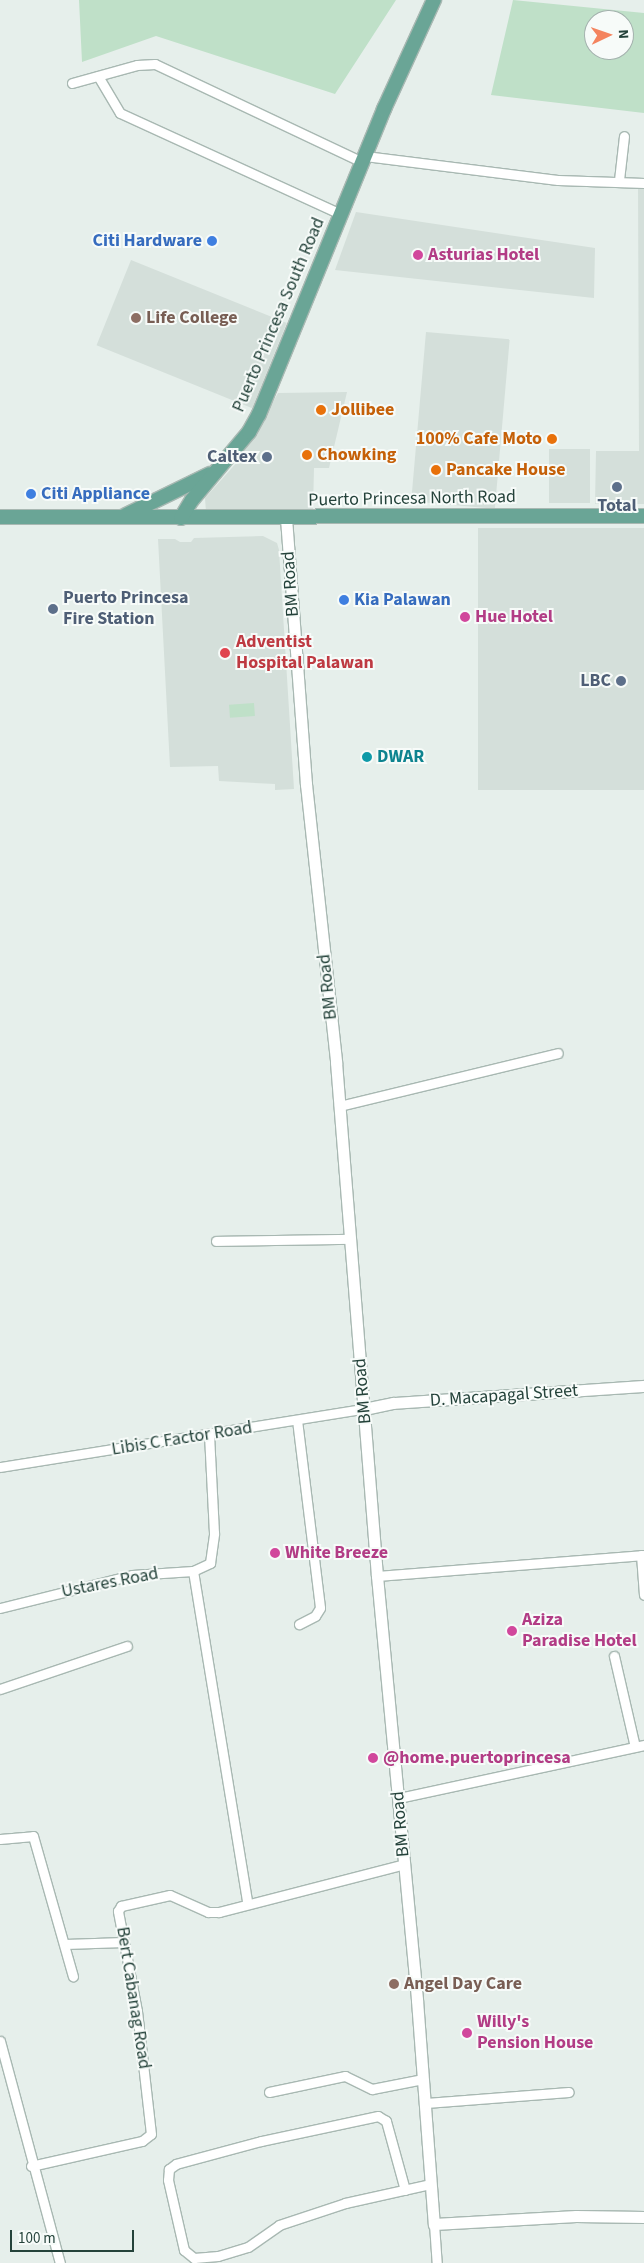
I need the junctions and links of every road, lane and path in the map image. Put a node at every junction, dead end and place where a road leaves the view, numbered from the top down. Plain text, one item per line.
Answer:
1 (434, 0) edge
2 (98, 76) junction
3 (72, 83) dead end
4 (624, 136) dead end
5 (363, 159) junction
6 (619, 180) junction
7 (644, 183) edge
8 (341, 214) junction
9 (219, 469) junction
10 (644, 516) edge
11 (0, 517) edge
12 (120, 517) junction
13 (181, 518) junction
14 (286, 518) junction
15 (558, 1053) dead end
16 (339, 1106) junction
17 (349, 1239) junction
18 (216, 1241) dead end
19 (644, 1386) edge
20 (364, 1408) junction
21 (296, 1420) junction
22 (209, 1435) junction
23 (0, 1467) edge
24 (642, 1555) edge
25 (193, 1571) junction
26 (377, 1576) junction
27 (644, 1595) edge
28 (0, 1608) edge
29 (299, 1624) dead end
30 (127, 1646) dead end
31 (614, 1656) dead end
32 (0, 1690) edge
33 (640, 1746) edge
34 (399, 1798) junction
35 (0, 1839) edge
36 (404, 1864) junction
37 (247, 1902) junction
38 (124, 1942) junction
39 (64, 1944) junction
40 (73, 1976) dead end
41 (1, 2047) edge
42 (423, 2079) junction
43 (269, 2092) dead end
44 (569, 2092) dead end
45 (426, 2103) junction
46 (31, 2166) junction
47 (431, 2184) junction
48 (405, 2190) junction
49 (644, 2217) edge
50 (434, 2224) junction
51 (60, 2263) edge
52 (437, 2263) edge

1 - 5 main road, Puerto Princesa South Road
2 - 3 street
2 - 5 street
2 - 8 street
4 - 6 street
5 - 6 street
5 - 8 main road, Puerto Princesa South Road
6 - 7 street
8 - 9 main road, Puerto Princesa South Road
9 - 12 main road
9 - 13 main road, Puerto Princesa South Road
10 - 14 main road, Puerto Princesa North Road
11 - 12 main road
12 - 13 main road
13 - 14 main road, Puerto Princesa North Road
14 - 16 street, BM Road
15 - 16 street
16 - 17 street, BM Road
17 - 18 street
17 - 20 street, BM Road
19 - 20 street, D. Macapagal Street
20 - 21 street, Libis C Factor Road
20 - 26 street, BM Road
21 - 22 street, Libis C Factor Road
21 - 29 street
22 - 23 street, Libis C Factor Road
22 - 25 street
24 - 26 street
24 - 27 street
25 - 28 street, Ustares Road
25 - 37 street
26 - 34 street, BM Road
30 - 32 street
31 - 33 street
33 - 34 street
34 - 36 street, BM Road
35 - 39 street
36 - 37 street, Bert Cabanag Road
36 - 42 street, BM Road
37 - 38 street, Bert Cabanag Road
38 - 39 street
38 - 46 street, Bert Cabanag Road
39 - 40 street
41 - 46 street
42 - 43 street
42 - 45 street, BM Road
44 - 45 street
45 - 47 street, BM Road
46 - 51 street
47 - 48 street
47 - 50 street, BM Road
48 - 48 street
49 - 50 street
50 - 52 street, BM Road

